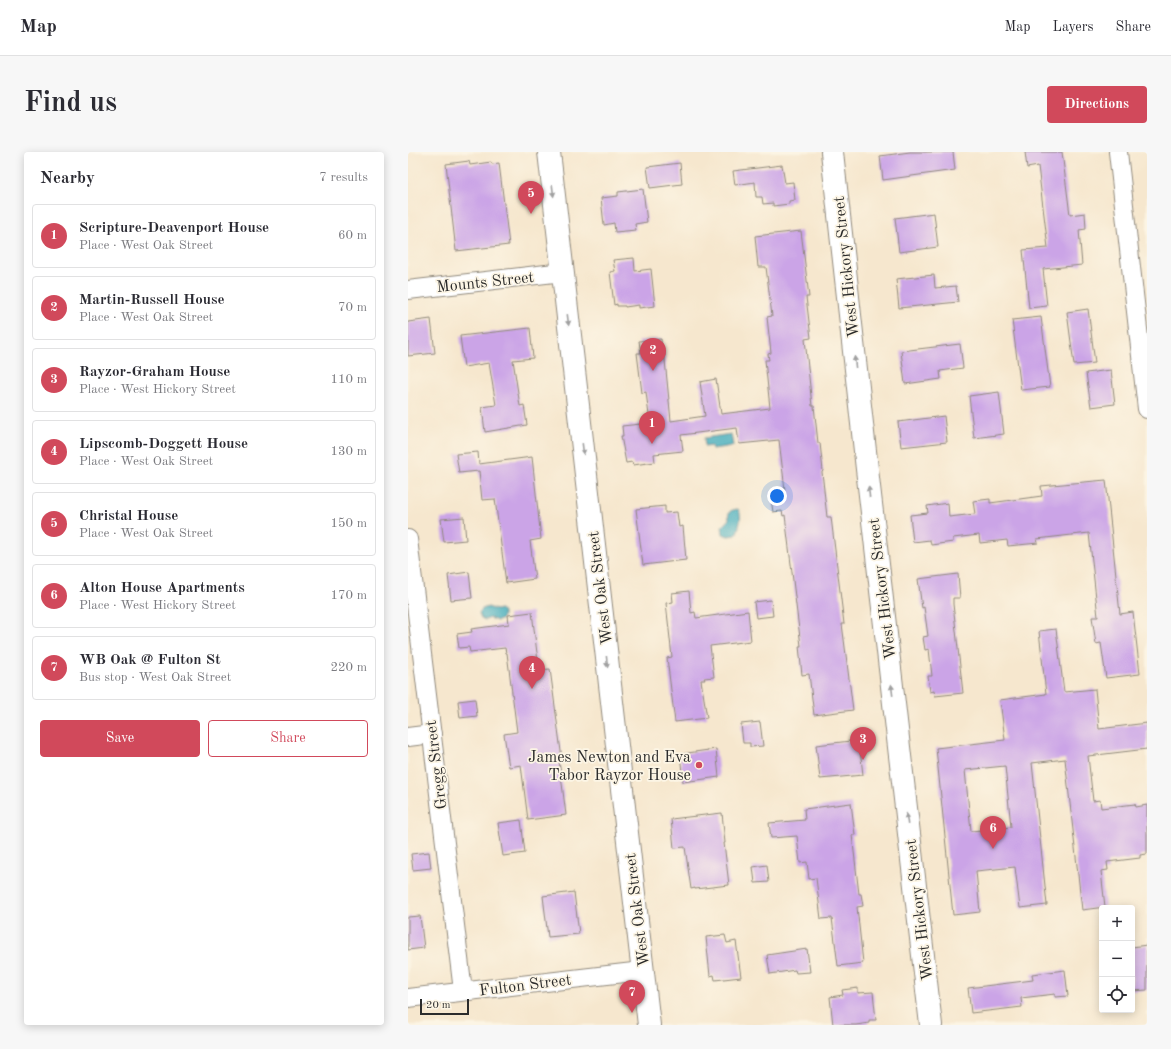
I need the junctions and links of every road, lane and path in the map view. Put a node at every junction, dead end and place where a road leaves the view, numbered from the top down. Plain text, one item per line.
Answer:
1 (549, 152) edge
2 (832, 152) edge
3 (1118, 152) edge
4 (563, 272) junction
5 (408, 290) edge
6 (1147, 409) edge
7 (408, 539) edge
8 (432, 734) junction
9 (408, 737) edge
10 (642, 971) junction
11 (463, 991) junction
12 (408, 998) edge
13 (649, 1025) edge
14 (931, 1025) edge

1 -> 4 main road, West Oak Street
14 -> 2 main road, West Hickory Street
3 - 6 street
4 - 5 street, Mounts Street
4 -> 10 main road, West Oak Street
7 - 8 street, Gregg Street
8 - 9 street
8 - 11 street, Gregg Street
10 - 11 street, Fulton Street
10 - 13 main road, West Oak Street
11 - 12 street, Fulton Street

